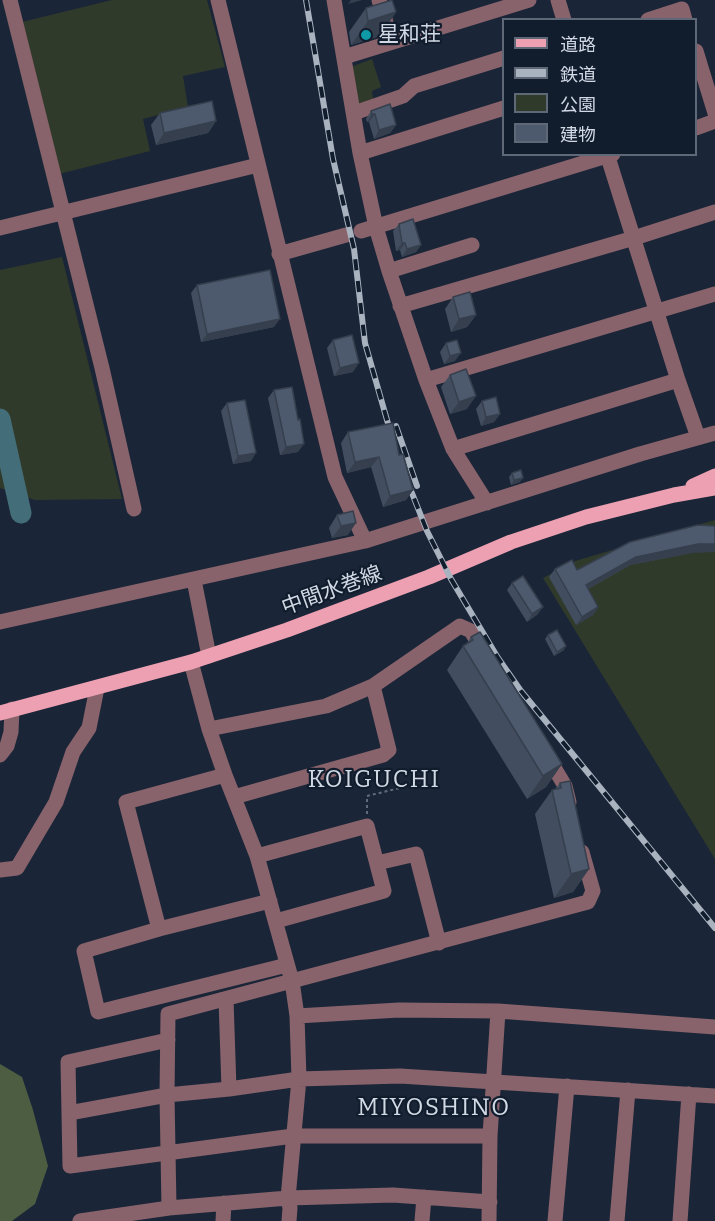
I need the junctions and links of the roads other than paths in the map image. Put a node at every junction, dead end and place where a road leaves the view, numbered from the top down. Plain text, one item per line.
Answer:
1 (10, 0) edge
2 (218, 0) edge
3 (334, 0) edge
4 (379, 0) edge
5 (529, 0) edge
6 (558, 0) edge
7 (563, 18) edge
8 (654, 18) edge
9 (684, 18) edge
10 (392, 42) junction
11 (697, 54) edge
12 (344, 57) junction
13 (502, 59) edge
14 (502, 109) edge
15 (715, 112) edge
16 (354, 113) junction
17 (715, 122) edge
18 (697, 128) edge
19 (360, 153) junction
20 (606, 156) edge
21 (609, 156) edge
22 (258, 165) junction
23 (715, 212) edge
24 (63, 213) junction
25 (376, 227) junction
26 (0, 228) edge
27 (634, 238) junction
28 (472, 245) dead end
29 (279, 254) junction
30 (389, 271) junction
31 (715, 294) edge
32 (400, 306) junction
33 (657, 312) junction
34 (426, 380) junction
35 (678, 380) junction
36 (715, 433) edge
37 (698, 436) junction
38 (453, 449) junction
39 (715, 476) edge
40 (715, 488) edge
41 (674, 495) junction
42 (487, 503) junction
43 (134, 508) dead end
44 (365, 541) junction
45 (194, 580) junction
46 (0, 622) edge
47 (209, 656) junction
48 (489, 660) edge
49 (191, 663) junction
50 (373, 686) junction
51 (97, 688) junction
52 (6, 711) edge
53 (209, 729) junction
54 (536, 738) edge
55 (0, 755) edge
56 (225, 775) junction
57 (234, 797) junction
58 (573, 818) edge
59 (579, 838) edge
60 (257, 856) junction
61 (377, 863) junction
62 (0, 870) edge
63 (270, 902) junction
64 (276, 921) junction
65 (159, 929) junction
66 (439, 943) junction
67 (288, 964) junction
68 (292, 981) junction
69 (226, 999) junction
70 (498, 1011) junction
71 (297, 1016) junction
72 (715, 1027) edge
73 (168, 1040) junction
74 (298, 1079) junction
75 (494, 1081) junction
76 (567, 1086) junction
77 (229, 1089) junction
78 (628, 1090) junction
79 (689, 1094) junction
80 (167, 1095) junction
81 (715, 1096) edge
82 (69, 1113) junction
83 (293, 1136) junction
84 (490, 1136) junction
85 (168, 1153) junction
86 (424, 1197) junction
87 (288, 1198) junction
88 (490, 1202) junction
89 (224, 1203) junction
90 (165, 1213) edge
91 (80, 1221) edge
92 (223, 1221) edge
93 (289, 1221) edge
94 (422, 1221) edge
95 (489, 1221) edge
96 (555, 1221) edge
97 (617, 1221) edge
98 (680, 1221) edge

1 - 24 street
2 - 22 street
3 - 12 street
4 - 10 street
5 - 10 street
6 - 7 street
8 - 9 street
10 - 12 street
11 - 15 street
12 - 16 street
13 - 16 street
14 - 19 street
16 - 19 street
17 - 18 street
19 - 25 street
20 - 25 street
21 - 27 street
22 - 24 street
22 - 29 street
23 - 27 street
24 - 26 street
24 - 43 street
25 - 29 street
25 - 30 street
27 - 32 street
27 - 33 street
28 - 30 street
29 - 44 street
30 - 32 street
31 - 33 street
32 - 34 street
33 - 34 street
33 - 35 street
34 - 38 street
35 - 37 street
35 - 38 street
36 - 37 street
37 - 42 street
38 - 42 street
39 - 41 main road, 中間水巻線
40 - 41 main road, 中間水巻線
41 - 47 main road, 中間水巻線
42 - 44 street
44 - 45 street
45 - 46 street
45 - 47 street
47 - 49 main road, 中間水巻線
48 - 50 street
49 - 51 main road, 中間水巻線
49 - 53 street
50 - 53 street
50 - 57 street
51 - 52 main road, 中間水巻線
51 - 62 street
52 - 55 street
53 - 56 street
54 - 58 street
56 - 57 street
56 - 65 street
57 - 60 street
59 - 66 street
60 - 61 street
60 - 63 street
61 - 64 street
61 - 66 street
63 - 64 street
63 - 65 street
64 - 67 street
65 - 67 street
66 - 68 street
67 - 68 street
68 - 69 street
68 - 71 street
69 - 73 street
69 - 77 street
70 - 71 street
70 - 72 street
70 - 75 street
71 - 74 street
73 - 80 street
73 - 82 street
74 - 75 street
74 - 77 street
74 - 83 street
75 - 76 street
75 - 84 street
76 - 78 street
76 - 96 street
77 - 80 street
78 - 79 street
78 - 97 street
79 - 81 street
79 - 98 street
80 - 82 street
80 - 85 street
82 - 85 street
83 - 84 street
83 - 85 street
83 - 87 street
84 - 88 street
85 - 90 street
86 - 87 street
86 - 88 street
86 - 94 street
87 - 89 street
87 - 93 street
88 - 95 street
89 - 90 street
89 - 92 street
90 - 91 street

